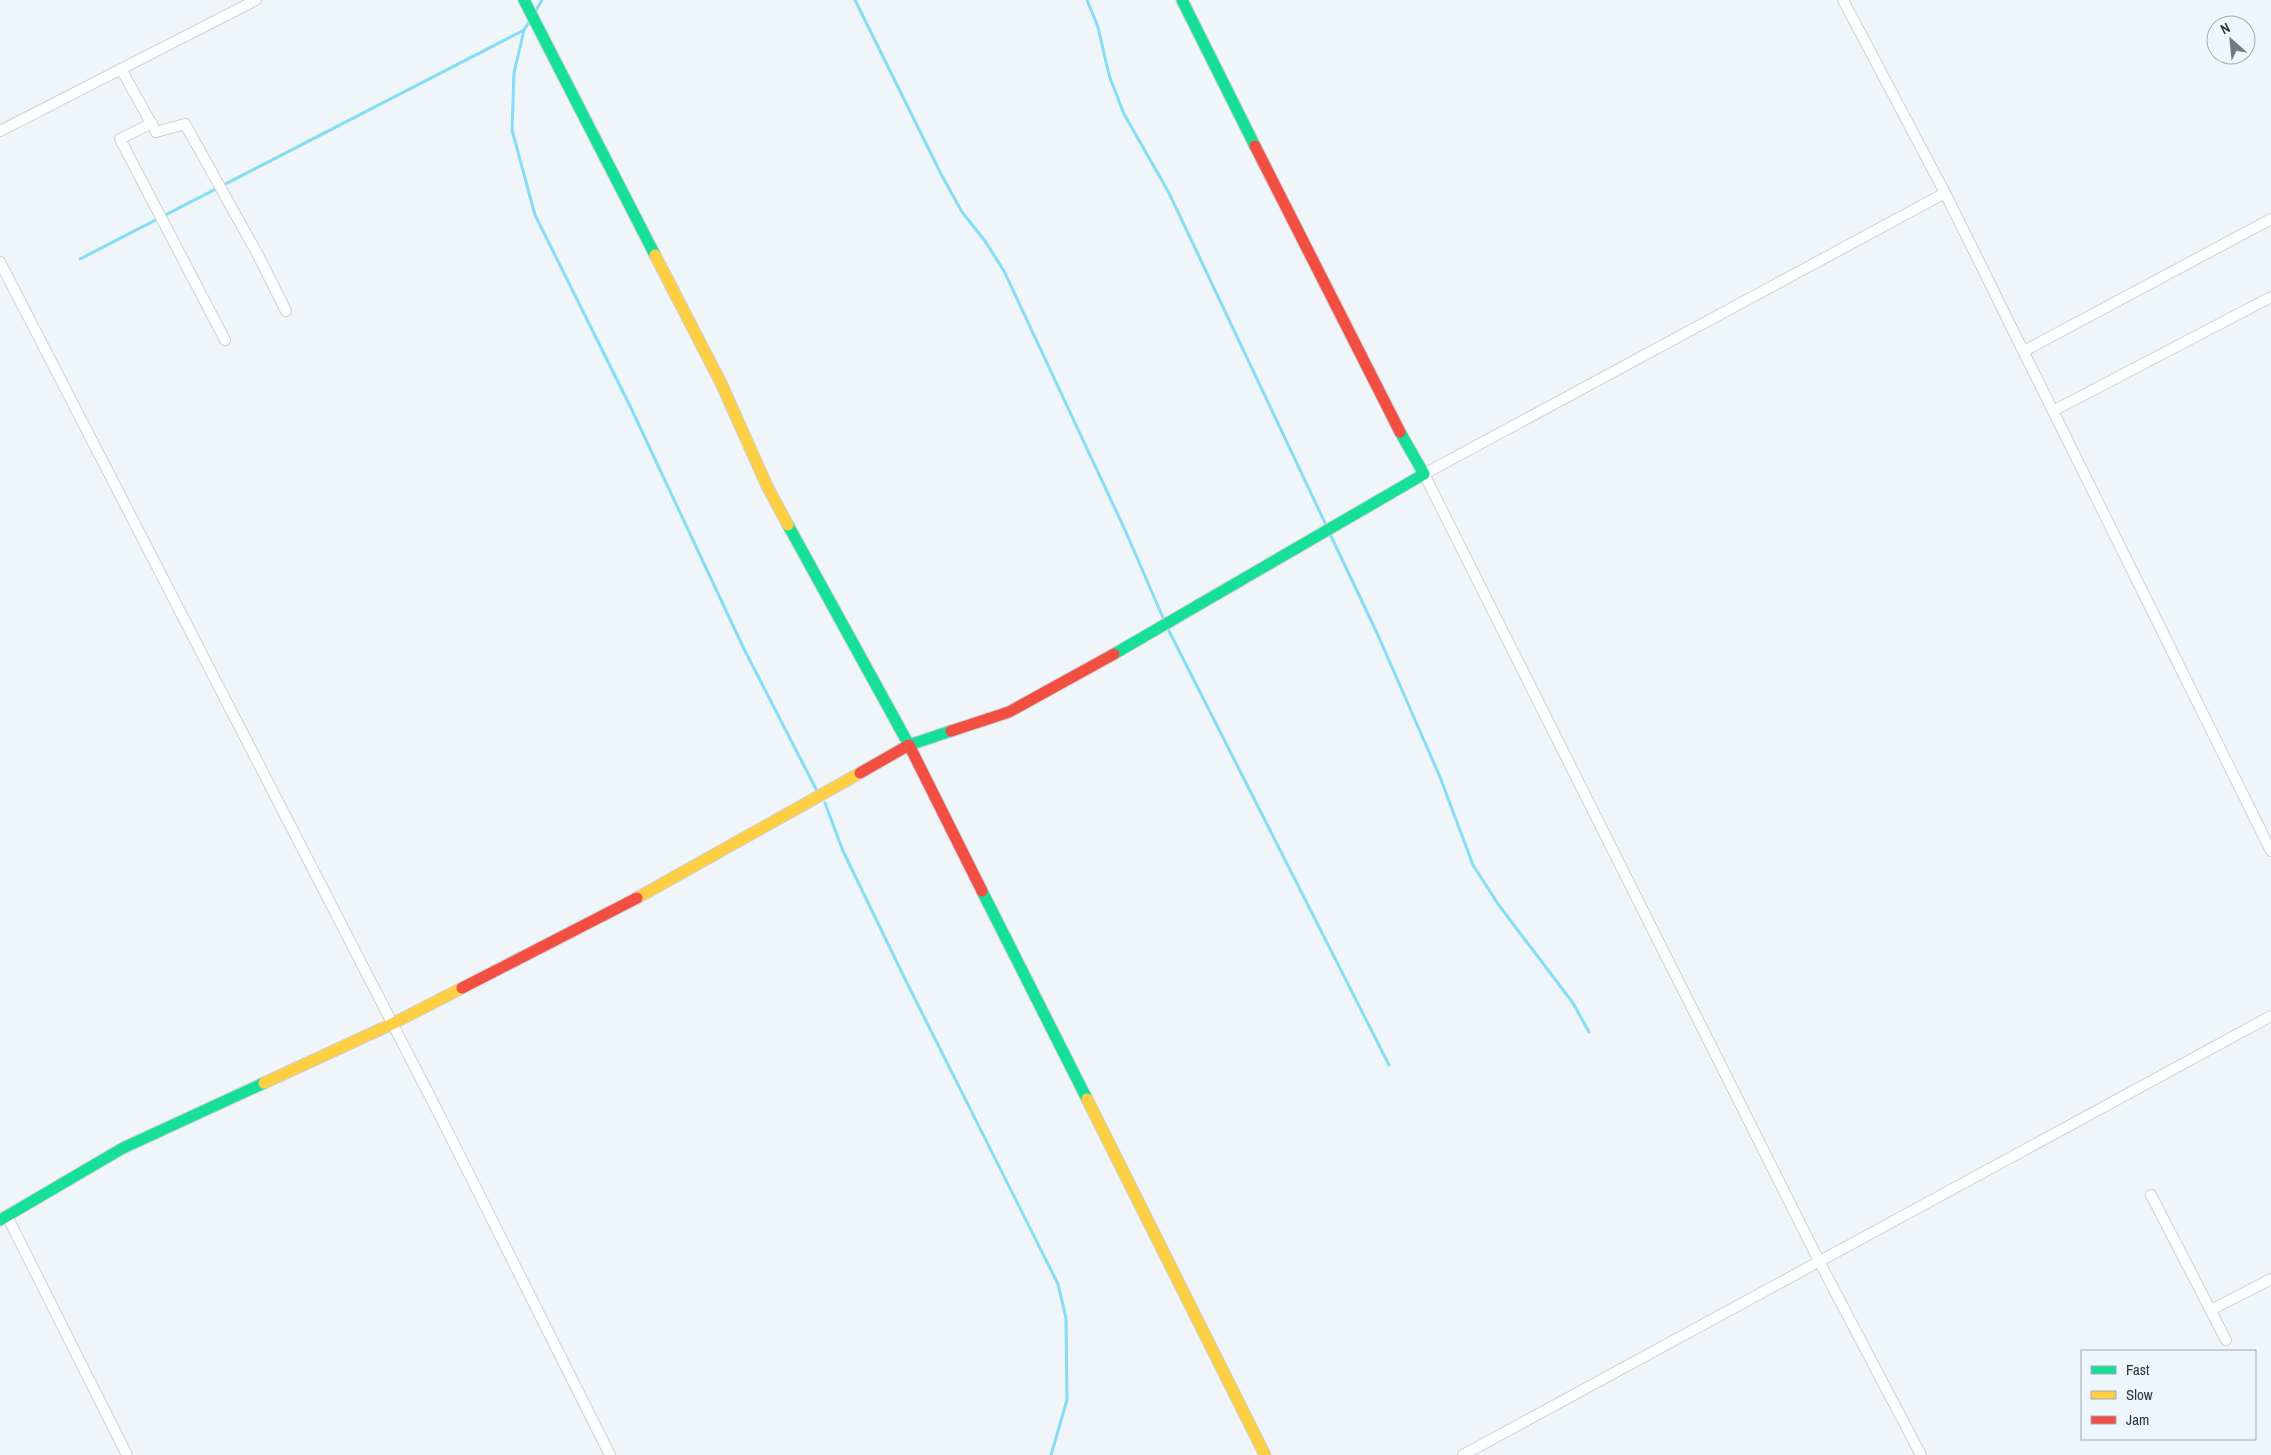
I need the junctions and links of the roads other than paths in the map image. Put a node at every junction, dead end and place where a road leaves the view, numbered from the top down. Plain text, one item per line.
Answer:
1 (256, 0) edge
2 (524, 0) edge
3 (1182, 0) edge
4 (1843, 0) edge
5 (121, 69) junction
6 (152, 123) junction
7 (0, 131) edge
8 (1945, 193) junction
9 (2271, 218) edge
10 (0, 262) edge
11 (2271, 297) edge
12 (286, 311) dead end
13 (225, 340) dead end
14 (2024, 351) junction
15 (2053, 411) junction
16 (1424, 474) junction
17 (909, 745) junction
18 (2271, 851) edge
19 (2271, 1016) edge
20 (392, 1024) junction
21 (2151, 1195) dead end
22 (3, 1218) edge
23 (1819, 1261) junction
24 (2271, 1279) edge
25 (2211, 1310) junction
26 (2226, 1340) dead end
27 (127, 1455) edge
28 (610, 1455) edge
29 (1265, 1455) edge
30 (1463, 1455) edge
31 (1921, 1455) edge

1 - 5 street
2 - 17 street
3 - 16 street
4 - 8 street
5 - 6 street
5 - 7 street
6 - 12 street
6 - 13 street
8 - 14 street
8 - 16 street
9 - 14 street
10 - 20 street
11 - 15 street
14 - 15 street
15 - 18 street
16 - 17 street
16 - 23 street
17 - 20 street
17 - 29 street
19 - 23 street
20 - 22 street
20 - 28 street
21 - 25 street
22 - 27 street
23 - 30 street
23 - 31 street
24 - 25 street
25 - 26 street

